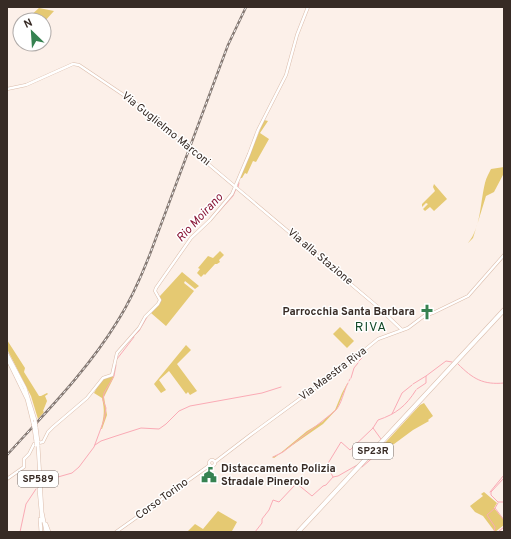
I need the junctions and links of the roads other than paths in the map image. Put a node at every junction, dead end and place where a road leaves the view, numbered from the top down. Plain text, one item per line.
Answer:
1 (308, 7) edge
2 (7, 89) edge
3 (236, 186) junction
4 (504, 255) edge
5 (504, 311) edge
6 (402, 330) junction
7 (7, 354) edge
8 (7, 358) edge
9 (34, 422) junction
10 (215, 461) joint
11 (7, 479) edge
12 (41, 513) junction
13 (45, 532) edge
14 (116, 532) edge
15 (299, 532) edge

1 - 3 street
2 - 3 street, Via Guglielmo Marconi
3 - 6 street, Via alla Stazione
3 - 11 street
4 - 6 street, Via Maestra Riva
5 - 15 highway, SP23R
6 - 10 street, Via Maestra Riva
7 - 9 main road, SP589
8 - 9 main road, SP589
9 - 12 main road, SP589, bridge
10 - 14 street, Corso Torino
12 - 13 main road
12 - 13 main road

